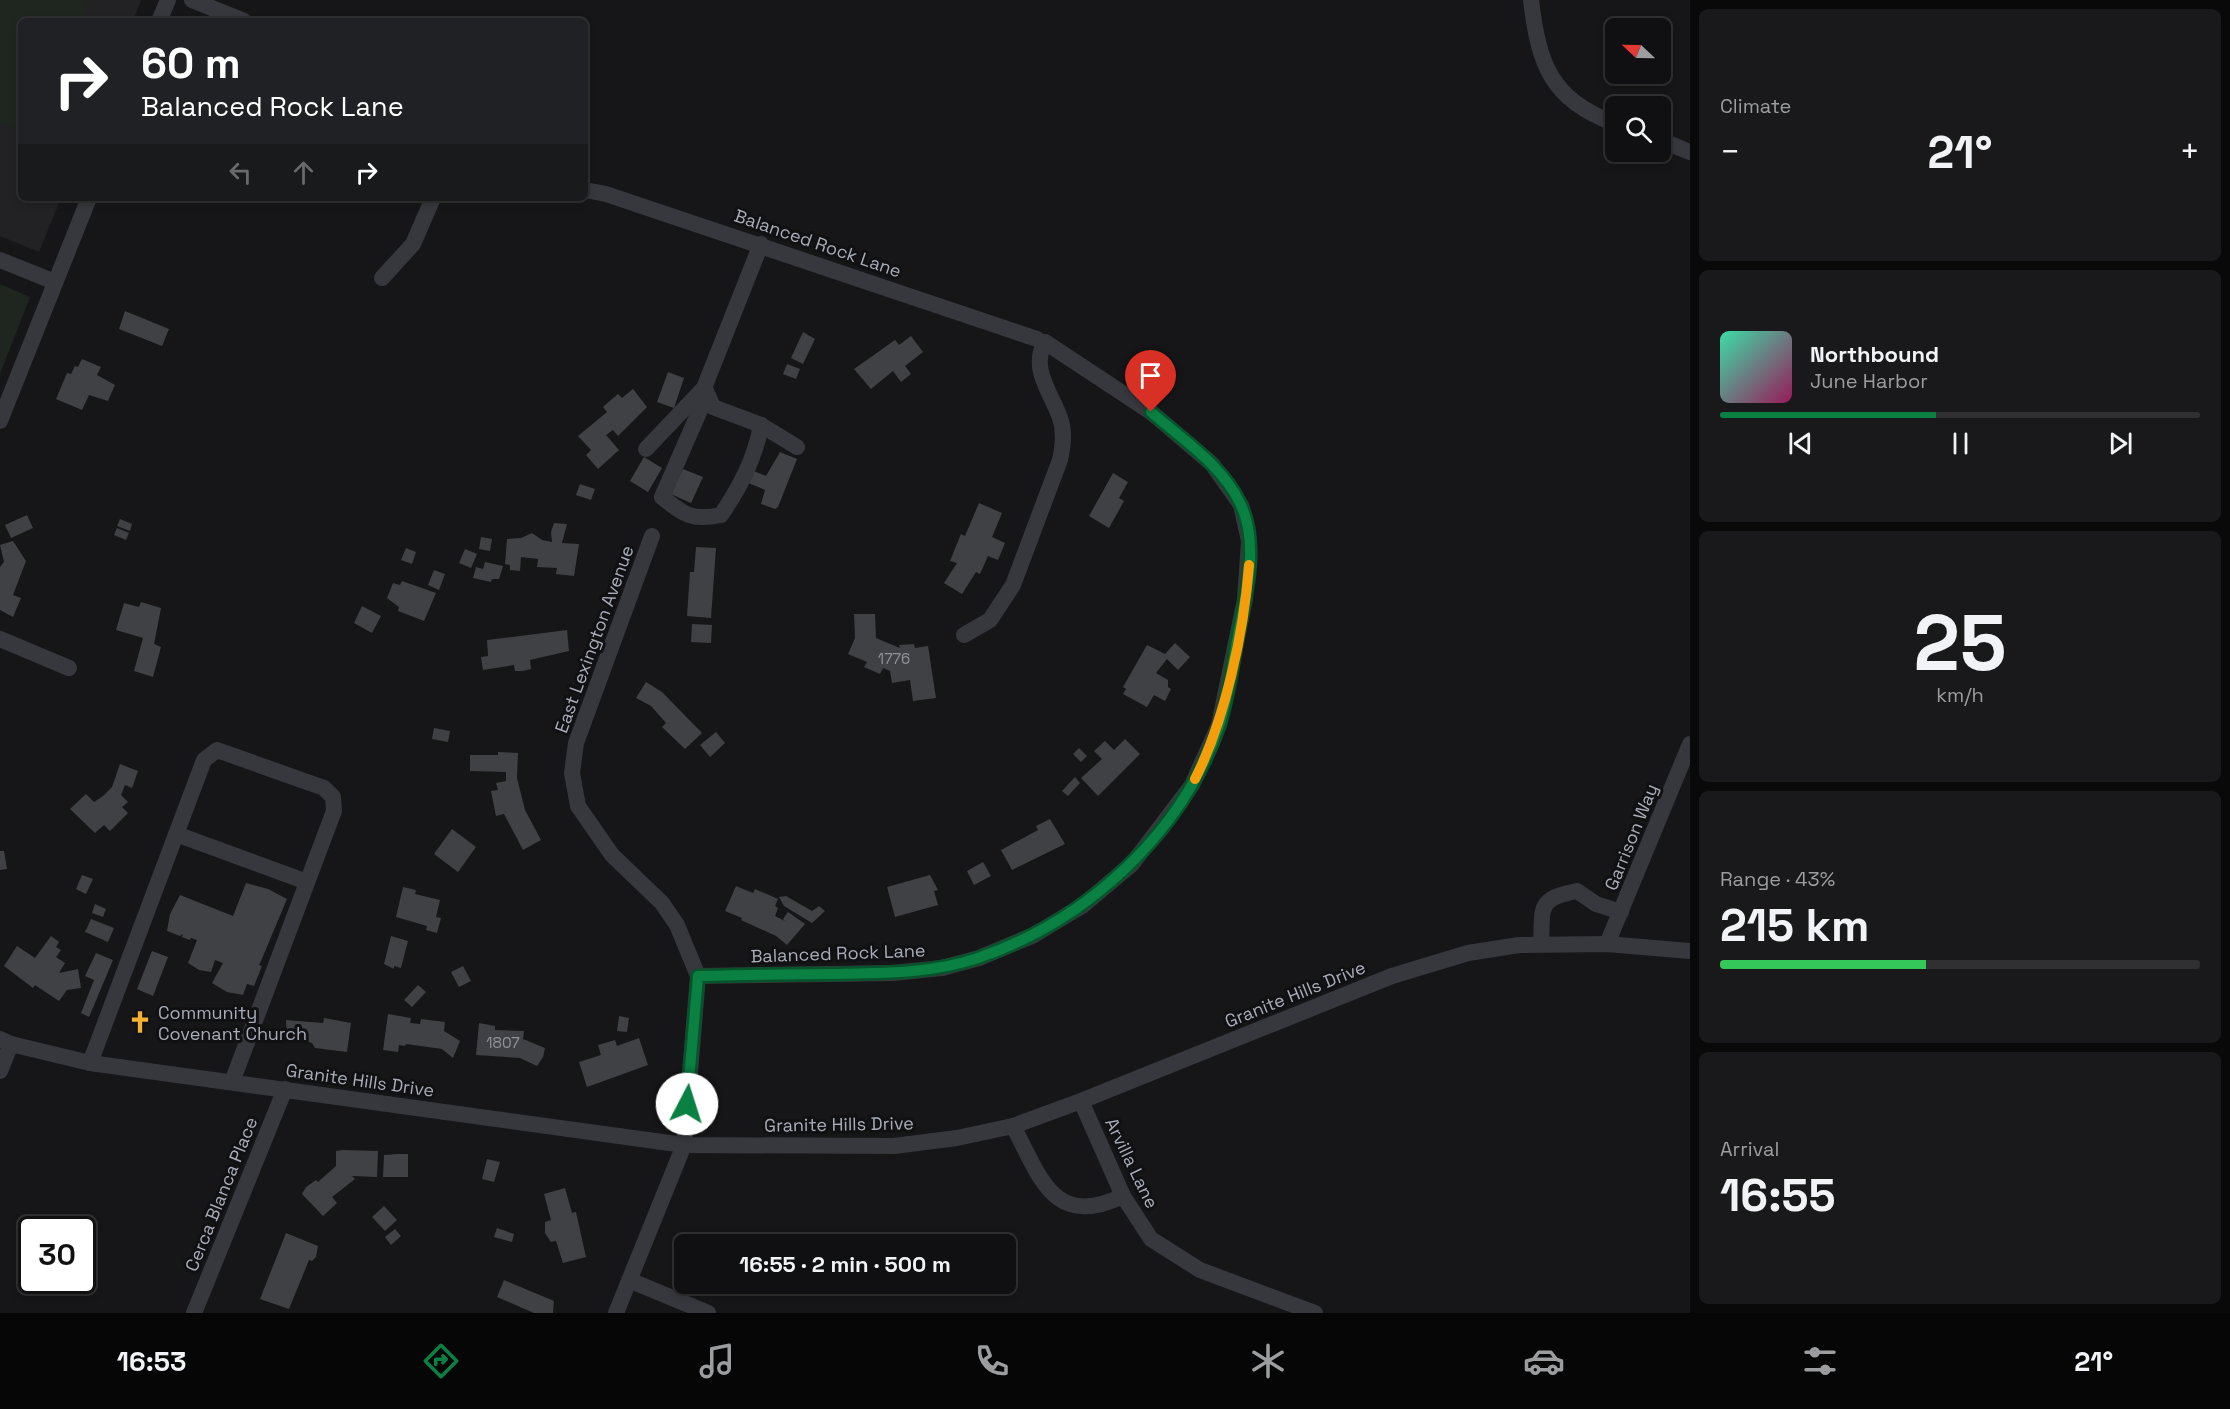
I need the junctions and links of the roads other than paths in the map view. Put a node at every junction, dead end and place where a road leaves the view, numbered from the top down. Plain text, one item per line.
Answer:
1 (168, 0) edge
2 (192, 0) edge
3 (1531, 0) edge
4 (160, 18) edge
5 (237, 18) edge
6 (1605, 120) edge
7 (1671, 144) edge
8 (1690, 152) edge
9 (588, 191) edge
10 (87, 201) edge
11 (432, 201) edge
12 (761, 244) junction
13 (0, 260) edge
14 (382, 278) dead end
15 (55, 282) junction
16 (1041, 340) junction
17 (707, 393) junction
18 (0, 421) edge
19 (761, 425) junction
20 (798, 447) dead end
21 (646, 449) dead end
22 (652, 536) dead end
23 (964, 635) dead end
24 (0, 639) edge
25 (69, 668) dead end
26 (1690, 744) edge
27 (176, 834) junction
28 (307, 882) junction
29 (1621, 912) junction
30 (1541, 944) junction
31 (1607, 944) junction
32 (1690, 951) edge
33 (698, 976) junction
34 (5, 1042) edge
35 (90, 1063) junction
36 (0, 1071) edge
37 (232, 1082) junction
38 (285, 1089) junction
39 (1081, 1101) junction
40 (1014, 1126) junction
41 (684, 1145) junction
42 (1123, 1196) junction
43 (629, 1280) junction
44 (194, 1313) edge
45 (616, 1313) edge
46 (708, 1313) edge
47 (1315, 1313) edge

1 - 4 street
2 - 5 street
3 - 6 street
7 - 8 street
9 - 12 street, Balanced Rock Lane
10 - 15 street
11 - 14 street
12 - 16 street, Balanced Rock Lane
12 - 17 street
13 - 15 street
15 - 18 street
16 - 23 street
16 - 33 street, Balanced Rock Lane
17 - 19 street
17 - 19 street
17 - 21 street
19 - 20 street
22 - 33 street, East Lexington Avenue
24 - 25 street
26 - 29 street, Garrison Way
27 - 28 street
27 - 28 street
27 - 35 street
28 - 37 street
29 - 30 street
29 - 31 street, Garrison Way
30 - 31 street, Granite Hills Drive
30 - 39 street, Granite Hills Drive
31 - 32 street, Granite Hills Drive
33 - 41 street, East Lexington Avenue
34 - 35 street, Granite Hills Drive
34 - 36 street
35 - 37 street, Granite Hills Drive
37 - 38 street, Granite Hills Drive
38 - 41 street, Granite Hills Drive
38 - 44 street, Cerca Blanca Place
39 - 40 street, Granite Hills Drive
39 - 42 street, Arvilla Lane
40 - 41 street, Granite Hills Drive
40 - 42 street
41 - 43 street, East Lexington Avenue
42 - 47 street, Arvilla Lane
43 - 45 street, East Lexington Avenue
43 - 46 street

